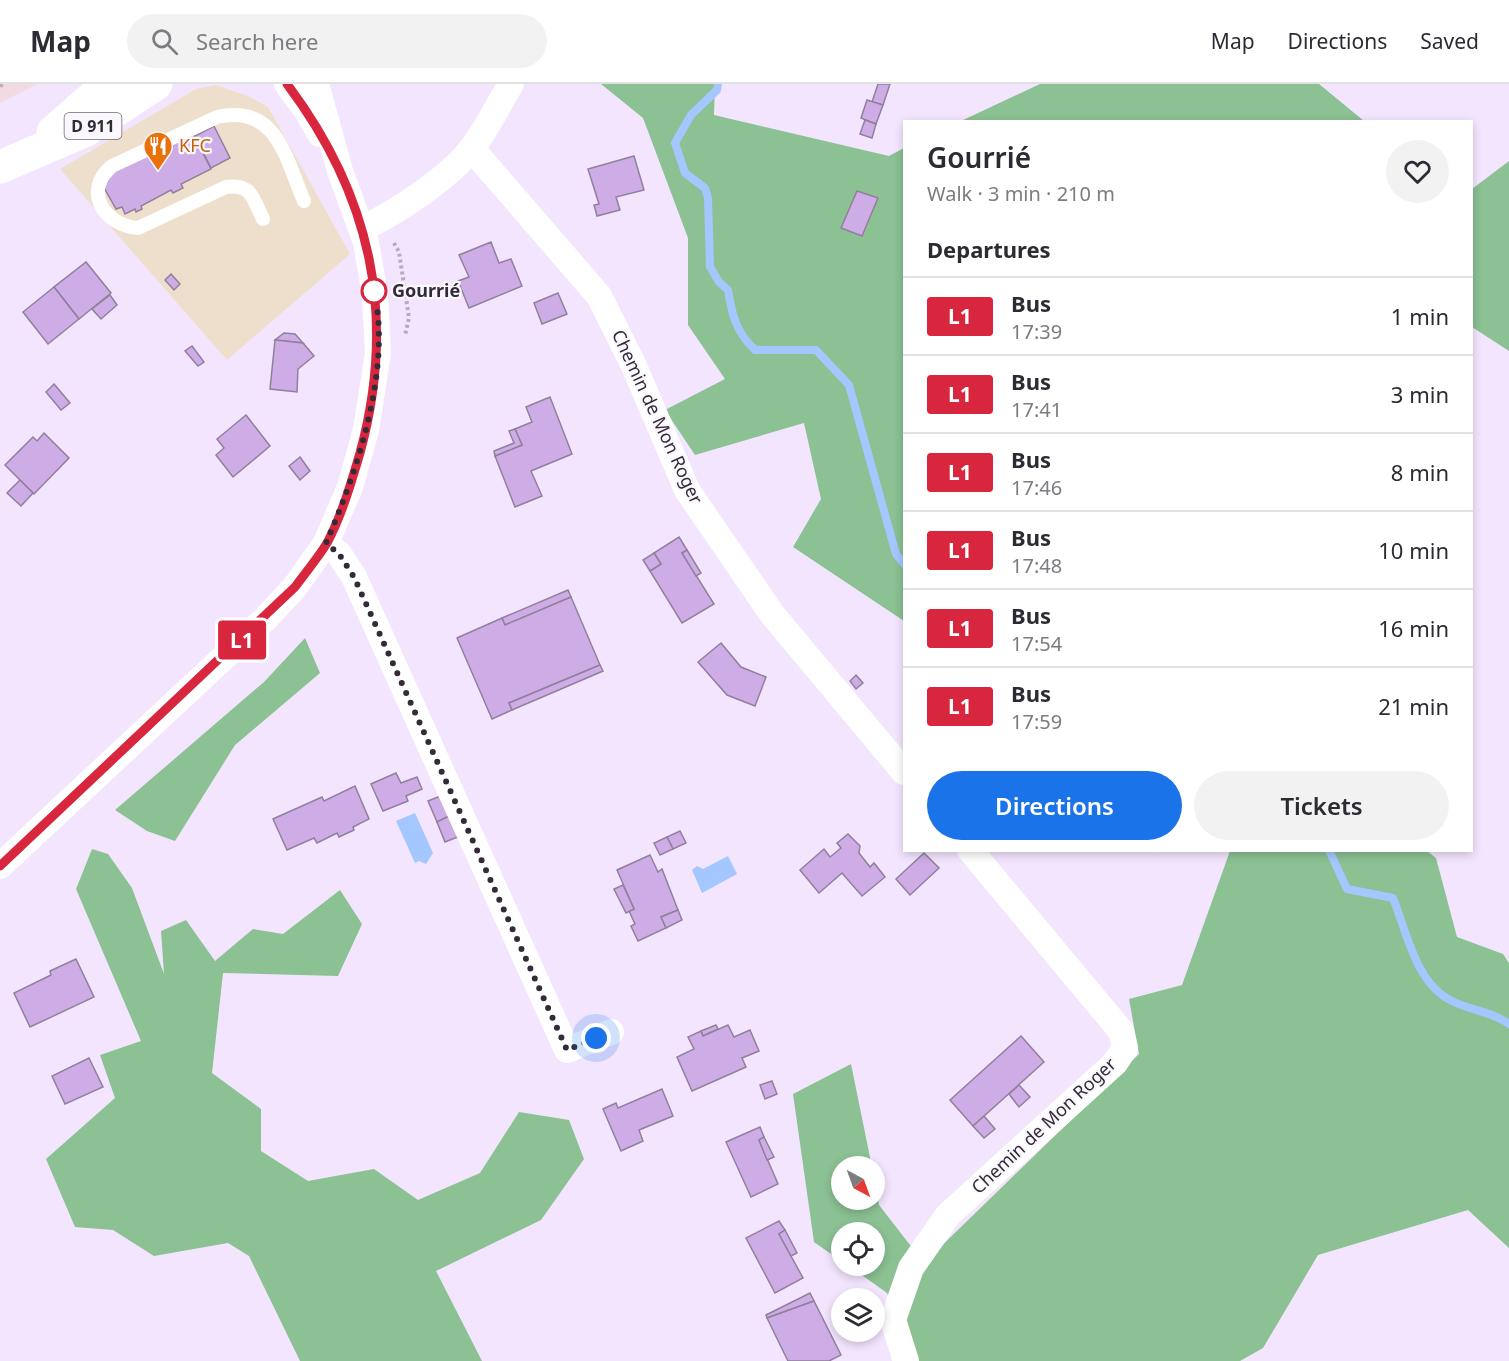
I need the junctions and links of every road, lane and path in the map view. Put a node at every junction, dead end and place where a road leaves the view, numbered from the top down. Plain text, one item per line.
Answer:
1 (108, 84) edge
2 (156, 84) edge
3 (287, 84) edge
4 (316, 84) edge
5 (511, 84) edge
6 (472, 149) junction
7 (12, 162) edge
8 (340, 171) junction
9 (304, 201) dead end
10 (263, 219) dead end
11 (373, 224) junction
12 (405, 339) dead end
13 (326, 543) junction
14 (903, 771) edge
15 (972, 852) edge
16 (0, 866) edge
17 (611, 1032) dead end
18 (906, 1361) edge

1 - 7 main road, D 911
2 - 7 main road, D 911
3 - 8 street
4 - 8 street
5 - 6 street
6 - 11 street
6 - 14 street, Chemin de Mon Roger
8 - 11 street
9 - 10 lane
11 - 12 path
11 - 13 street
13 - 16 street
13 - 17 street
15 - 18 street, Chemin de Mon Roger

